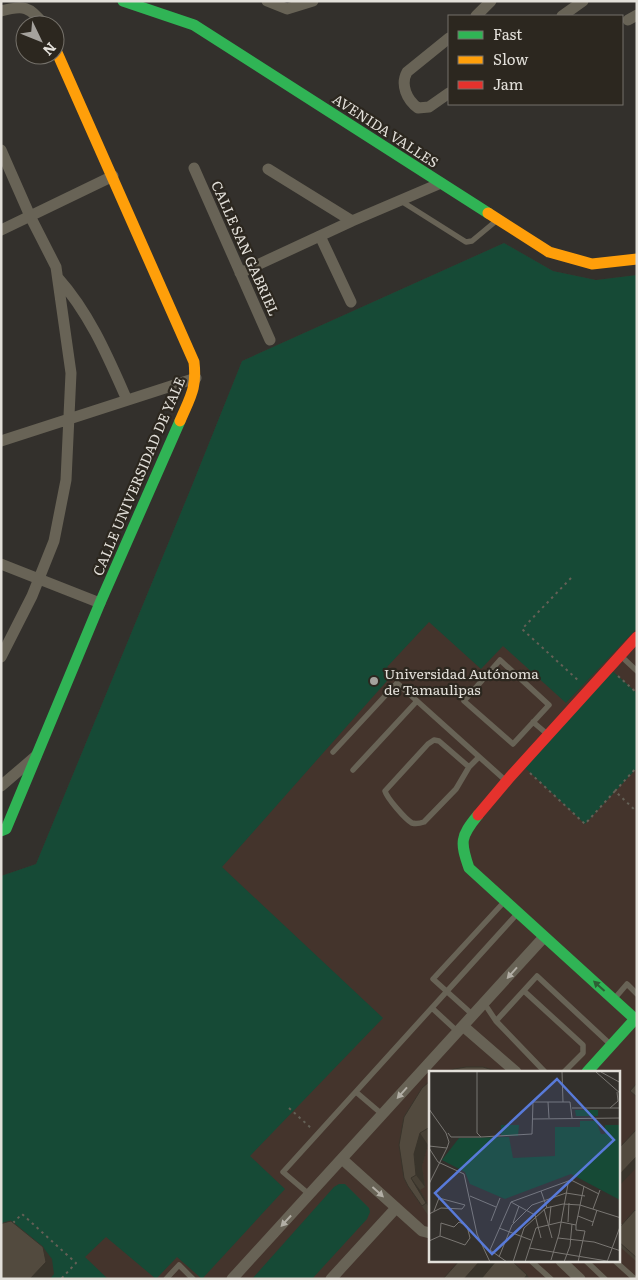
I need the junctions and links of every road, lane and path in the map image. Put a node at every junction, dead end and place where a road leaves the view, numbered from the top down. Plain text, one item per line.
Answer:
1 (123, 1) edge
2 (267, 1) edge
3 (313, 1) edge
4 (491, 1) edge
5 (584, 1) edge
6 (1, 11) edge
7 (36, 15) edge
8 (477, 15) edge
9 (563, 15) edge
10 (448, 39) edge
11 (63, 65) edge
12 (448, 94) edge
13 (1, 150) edge
14 (194, 168) dead end
15 (268, 169) dead end
16 (113, 176) junction
17 (441, 183) junction
18 (401, 201) junction
19 (30, 216) junction
20 (498, 219) junction
21 (352, 221) junction
22 (1, 230) edge
23 (320, 236) junction
24 (637, 258) edge
25 (240, 273) junction
26 (58, 277) junction
27 (351, 302) dead end
28 (270, 340) dead end
29 (196, 378) junction
30 (127, 400) junction
31 (68, 419) junction
32 (1, 441) edge
33 (1, 564) edge
34 (571, 578) dead end
35 (39, 579) junction
36 (100, 603) junction
37 (637, 637) edge
38 (620, 655) junction
39 (1, 657) edge
40 (609, 668) junction
41 (637, 671) edge
42 (589, 690) junction
43 (637, 693) edge
44 (417, 701) junction
45 (533, 722) junction
46 (548, 735) junction
47 (333, 752) dead end
48 (37, 755) junction
49 (479, 757) junction
50 (521, 764) junction
51 (469, 767) junction
52 (637, 768) edge
53 (353, 770) dead end
54 (506, 781) junction
55 (1, 786) edge
56 (615, 791) junction
57 (637, 812) edge
58 (1, 831) edge
59 (505, 900) junction
60 (519, 913) junction
61 (544, 937) junction
62 (524, 991) junction
63 (447, 992) junction
64 (637, 994) edge
65 (614, 999) junction
66 (484, 1003) junction
67 (432, 1008) junction
68 (473, 1015) junction
69 (496, 1021) junction
70 (461, 1029) junction
71 (612, 1045) junction
72 (579, 1068) edge
73 (515, 1071) edge
74 (544, 1071) edge
75 (356, 1092) junction
76 (289, 1108) dead end
77 (382, 1115) junction
78 (318, 1134) junction
79 (342, 1159) junction
80 (310, 1195) junction
81 (396, 1208) junction
82 (8, 1228) edge
83 (429, 1233) edge
84 (532, 1262) edge
85 (562, 1262) edge
86 (587, 1262) edge
87 (616, 1262) edge
88 (333, 1277) edge
89 (61, 1279) edge
90 (166, 1279) edge
91 (193, 1279) edge
92 (232, 1279) edge
93 (550, 1279) edge
94 (580, 1279) edge
95 (605, 1279) edge
96 (634, 1279) edge

1 - 17 street, AVENIDA VALLES
2 - 3 street
4 - 8 street
5 - 9 street
6 - 7 street
10 - 12 street
11 - 16 street, CALLE UNIVERSIDAD DE YALE
13 - 19 street
14 - 25 street, CALLE SAN GABRIEL
15 - 21 street
16 - 19 street
16 - 29 street, CALLE UNIVERSIDAD DE YALE
17 - 18 street
17 - 20 street, AVENIDA VALLES
18 - 20 lane
18 - 21 street
19 - 22 street
19 - 26 street
20 - 24 street, AVENIDA VALLES
21 - 23 street
23 - 25 street
23 - 27 street
25 - 28 street, CALLE SAN GABRIEL
26 - 30 street
26 - 31 street
29 - 30 street
29 - 36 street, CALLE UNIVERSIDAD DE YALE
30 - 31 street
31 - 32 street
31 - 35 street
33 - 35 street
34 - 42 path
35 - 36 street
35 - 39 street
36 - 48 street, CALLE UNIVERSIDAD DE YALE
37 - 38 street
38 - 40 street
38 - 41 lane
40 - 42 street
40 - 43 path
42 - 46 street
44 - 47 lane
44 - 49 lane
44 - 53 lane
45 - 45 lane
45 - 46 lane
46 - 50 street
48 - 55 street
48 - 58 street, CALLE UNIVERSIDAD DE YALE
49 - 51 lane
49 - 54 lane
50 - 54 street
50 - 56 path
51 - 51 lane
52 - 56 path
54 - 59 street
56 - 57 path
59 - 60 street
59 - 63 lane
60 - 61 street
60 - 63 lane
65 -> 61 street
61 -> 66 street
62 - 69 lane
62 - 71 lane
62 - 72 lane
63 - 67 lane
63 - 68 lane
64 - 65 lane
65 - 71 street
66 - 68 street
66 - 69 lane
67 - 70 lane
67 - 75 lane
68 - 70 street
69 - 74 lane
70 - 73 street
70 -> 77 street
71 - 72 street
75 - 77 lane
75 - 78 lane
76 - 78 path
77 - 79 street
78 - 80 lane
79 - 80 street
79 -> 81 street
80 -> 92 street
81 - 83 street
81 - 88 street
82 - 89 path
84 - 93 lane
85 - 94 street
86 - 95 lane
87 - 96 lane
90 - 91 lane

